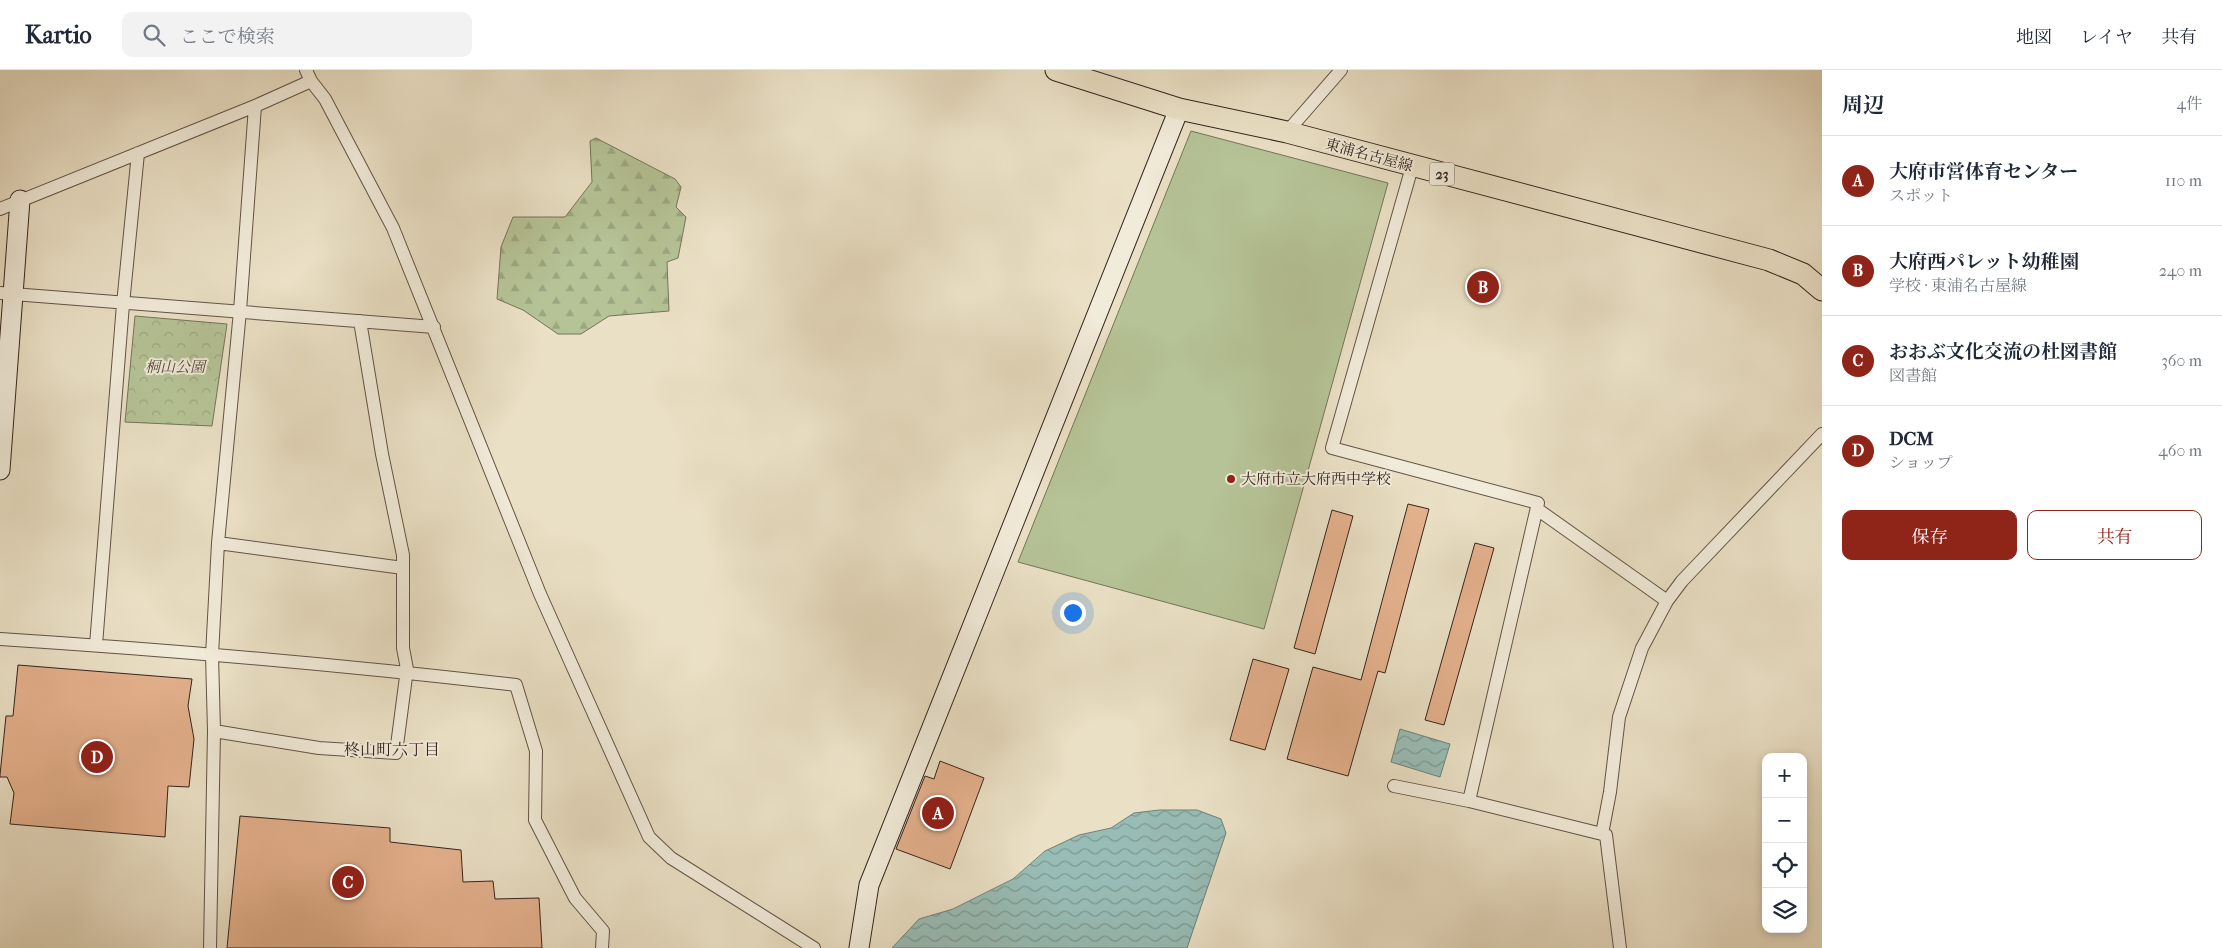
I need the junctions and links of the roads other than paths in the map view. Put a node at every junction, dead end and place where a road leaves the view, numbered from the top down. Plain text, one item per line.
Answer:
1 (1056, 70) edge
2 (1341, 70) edge
3 (309, 76) edge
4 (255, 106) junction
5 (1179, 109) junction
6 (1287, 132) junction
7 (138, 153) junction
8 (1412, 167) junction
9 (20, 200) junction
10 (0, 208) edge
11 (1822, 290) edge
12 (7, 293) edge
13 (123, 304) junction
14 (240, 311) junction
15 (360, 321) junction
16 (434, 328) junction
17 (1822, 434) edge
18 (0, 470) edge
19 (1537, 509) junction
20 (218, 543) junction
21 (403, 568) junction
22 (1667, 601) junction
23 (0, 639) edge
24 (96, 645) junction
25 (212, 655) junction
26 (406, 672) junction
27 (214, 732) junction
28 (1394, 786) dead end
29 (1469, 801) junction
30 (1602, 834) junction
31 (210, 948) edge
32 (602, 948) edge
33 (814, 948) edge
34 (859, 948) edge
35 (1620, 948) edge

1 - 5 main road, 東浦名古屋線 / 23
2 - 6 street
3 - 4 street
3 - 16 street
4 - 7 street
4 - 14 street
5 - 6 main road, 東浦名古屋線 / 23
5 - 34 street
6 - 8 main road, 東浦名古屋線 / 23
7 - 9 street
7 - 13 street
8 - 11 main road, 東浦名古屋線 / 23
8 - 19 street
9 - 10 street
9 - 12 street
12 - 13 street
12 - 18 street
13 - 14 street
13 - 24 street
14 - 15 street
14 - 20 street
15 - 16 street
15 - 21 street
16 - 33 street
17 - 22 street
19 - 22 street
19 - 29 street
20 - 21 street
20 - 25 street
21 - 26 street
22 - 30 street
23 - 24 street
24 - 25 street
25 - 26 street
25 - 27 street
26 - 27 street
26 - 32 street
27 - 31 street
28 - 29 street
29 - 30 street
30 - 35 street

